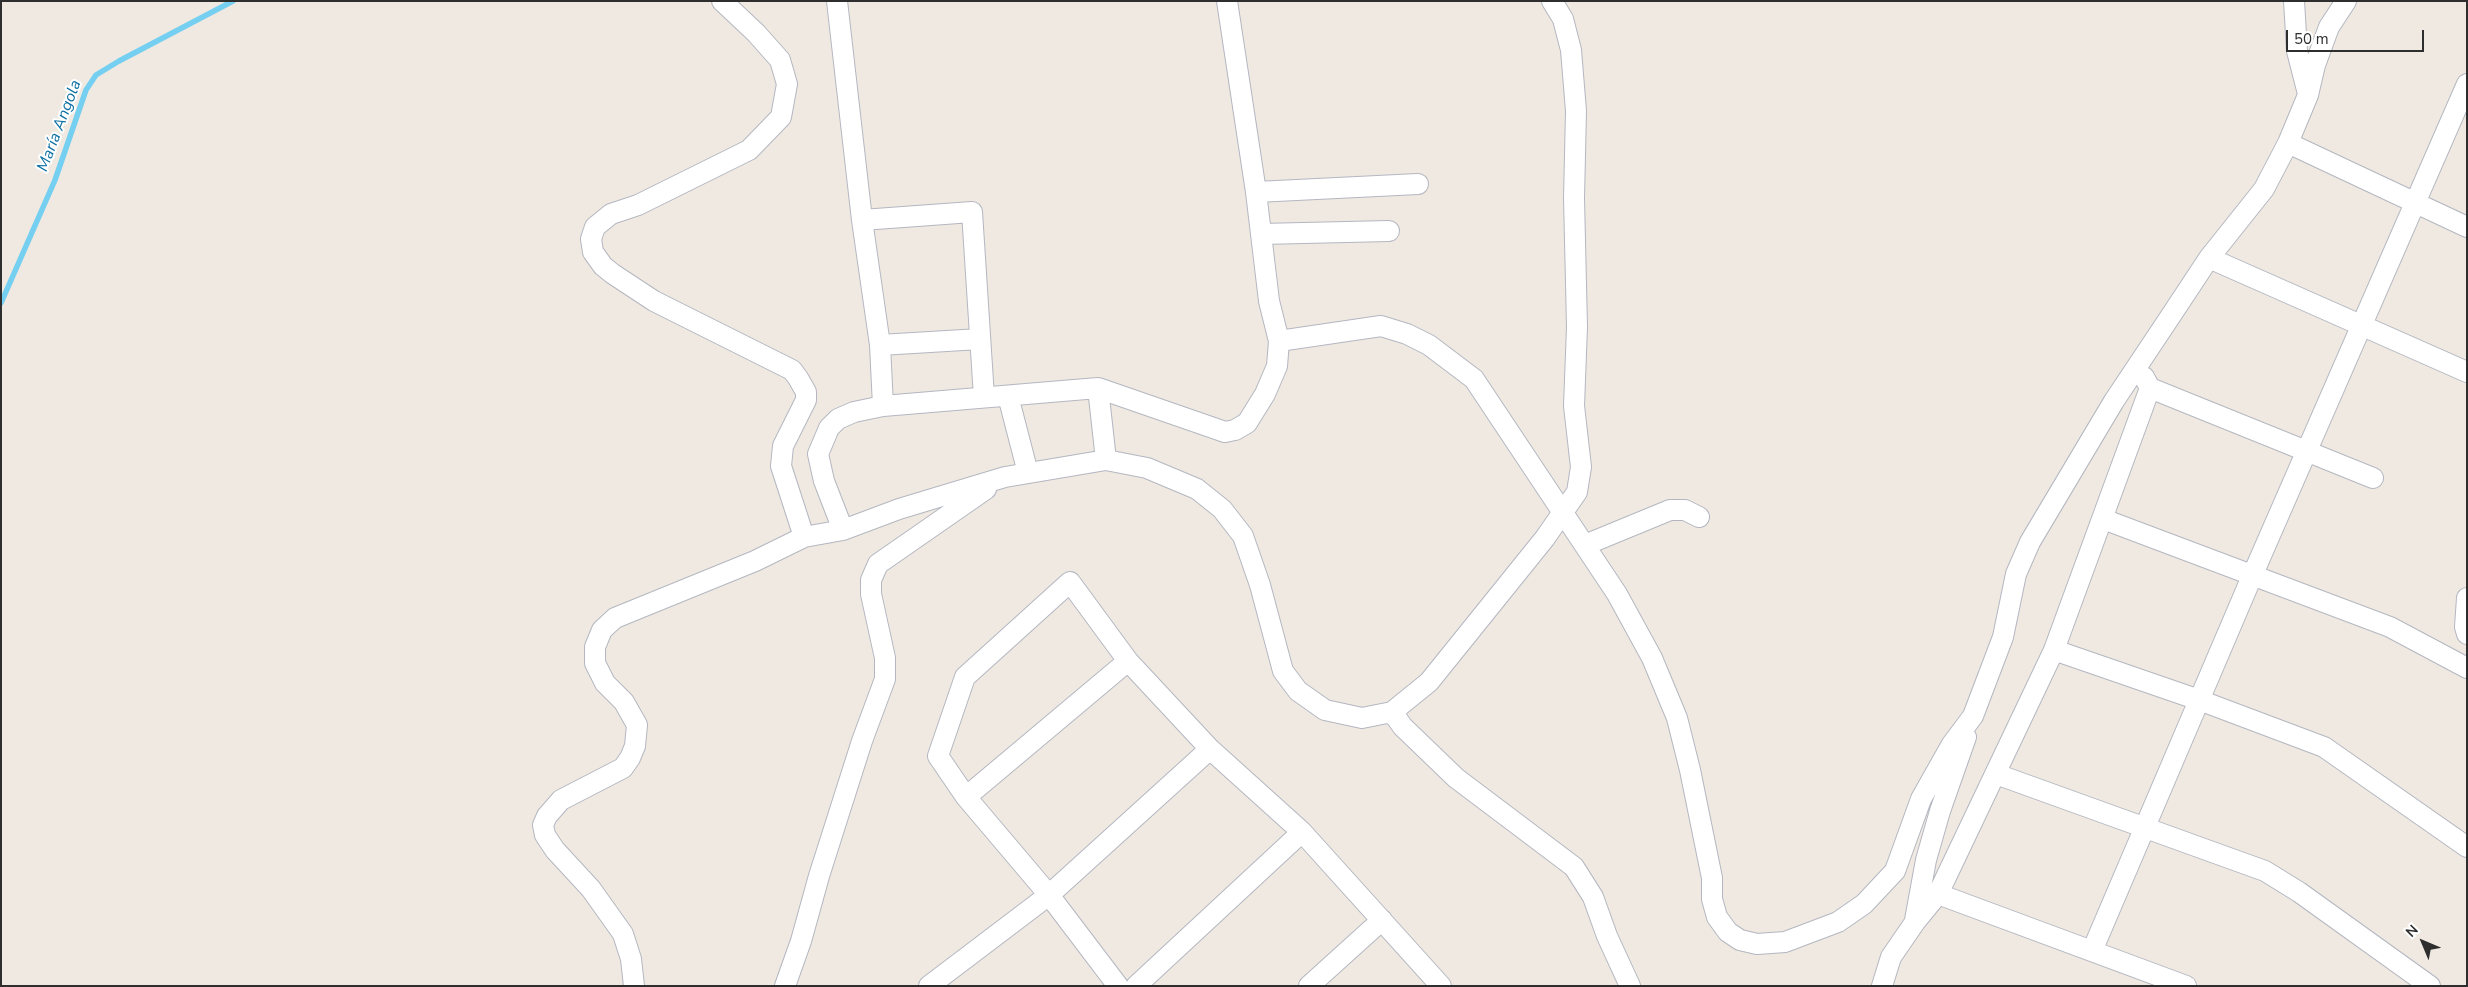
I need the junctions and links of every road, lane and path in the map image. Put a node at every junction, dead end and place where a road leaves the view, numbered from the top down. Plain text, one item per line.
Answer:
1 (722, 1) edge
2 (836, 1) edge
3 (1227, 1) edge
4 (1552, 1) edge
5 (2294, 1) edge
6 (2349, 2) edge
7 (2467, 84) edge
8 (2308, 95) junction
9 (2288, 143) junction
10 (1418, 184) dead end
11 (1256, 192) junction
12 (2414, 200) junction
13 (862, 220) junction
14 (2467, 227) edge
15 (1388, 231) dead end
16 (1262, 234) junction
17 (2209, 258) junction
18 (2361, 324) junction
19 (980, 339) junction
20 (1279, 340) junction
21 (880, 345) junction
22 (2138, 366) junction
23 (2467, 372) edge
24 (1098, 388) junction
25 (2150, 388) junction
26 (1008, 396) junction
27 (984, 397) junction
28 (883, 406) junction
29 (2306, 450) junction
30 (1106, 460) junction
31 (1028, 473) junction
32 (1005, 477) junction
33 (2373, 478) dead end
34 (899, 509) junction
35 (1564, 513) junction
36 (1699, 517) dead end
37 (2103, 519) junction
38 (842, 530) junction
39 (804, 536) junction
40 (910, 540) junction
41 (1585, 545) junction
42 (2253, 574) junction
43 (2467, 598) edge
44 (2467, 634) edge
45 (2054, 650) junction
46 (1128, 661) junction
47 (2467, 668) edge
48 (2199, 700) junction
49 (1392, 712) junction
50 (1973, 716) junction
51 (1210, 749) junction
52 (1996, 774) junction
53 (966, 797) junction
54 (2145, 827) junction
55 (1302, 832) junction
56 (2467, 847) edge
57 (1938, 894) junction
58 (1049, 895) junction
59 (1382, 920) junction
60 (1915, 922) junction
61 (2092, 951) junction
62 (634, 986) edge
63 (785, 986) edge
64 (929, 986) edge
65 (1118, 986) edge
66 (1136, 986) edge
67 (1309, 986) edge
68 (1441, 986) edge
69 (1630, 986) edge
70 (1882, 986) edge
71 (2186, 986) edge
72 (2430, 986) edge

1 - 39 street
2 - 13 street
3 - 11 street
4 - 35 street
5 - 8 street
6 - 8 street
7 - 12 street
8 - 9 street
9 - 12 street
9 - 17 street
10 - 11 street
11 - 16 street
12 - 14 street
12 - 18 street
13 - 19 street
13 - 21 street
15 - 16 street
16 - 20 street
17 - 18 street
17 - 22 street
18 - 23 street
18 - 29 street
19 - 21 street
19 - 27 street
20 - 24 street
20 - 35 street
21 - 28 street
22 - 25 street
22 - 50 street
24 - 26 street
24 - 30 street
25 - 29 street
25 - 37 street
26 - 27 street
26 - 31 street
27 - 28 street
28 - 38 street
29 - 33 street
29 - 42 street
30 - 31 street
30 - 49 street
31 - 32 street
32 - 34 street
32 - 40 street
34 - 38 street
34 - 40 street
35 - 41 street
35 - 49 street
36 - 41 street
37 - 42 street
37 - 45 street
38 - 39 street
39 - 62 street
40 - 63 street
41 - 50 street
42 - 47 street
42 - 48 street
43 - 44 street
45 - 48 street
45 - 52 street
46 - 51 street
46 - 53 street
46 - 53 street
48 - 54 street
48 - 56 street
49 - 69 street
50 - 60 street
51 - 55 street
51 - 58 street
52 - 54 street
52 - 57 street
53 - 58 street
54 - 61 street
54 - 72 street
55 - 59 street
55 - 66 street
57 - 60 street
57 - 61 street
58 - 64 street
58 - 65 street
59 - 67 street
59 - 68 street
60 - 70 street
61 - 71 street

